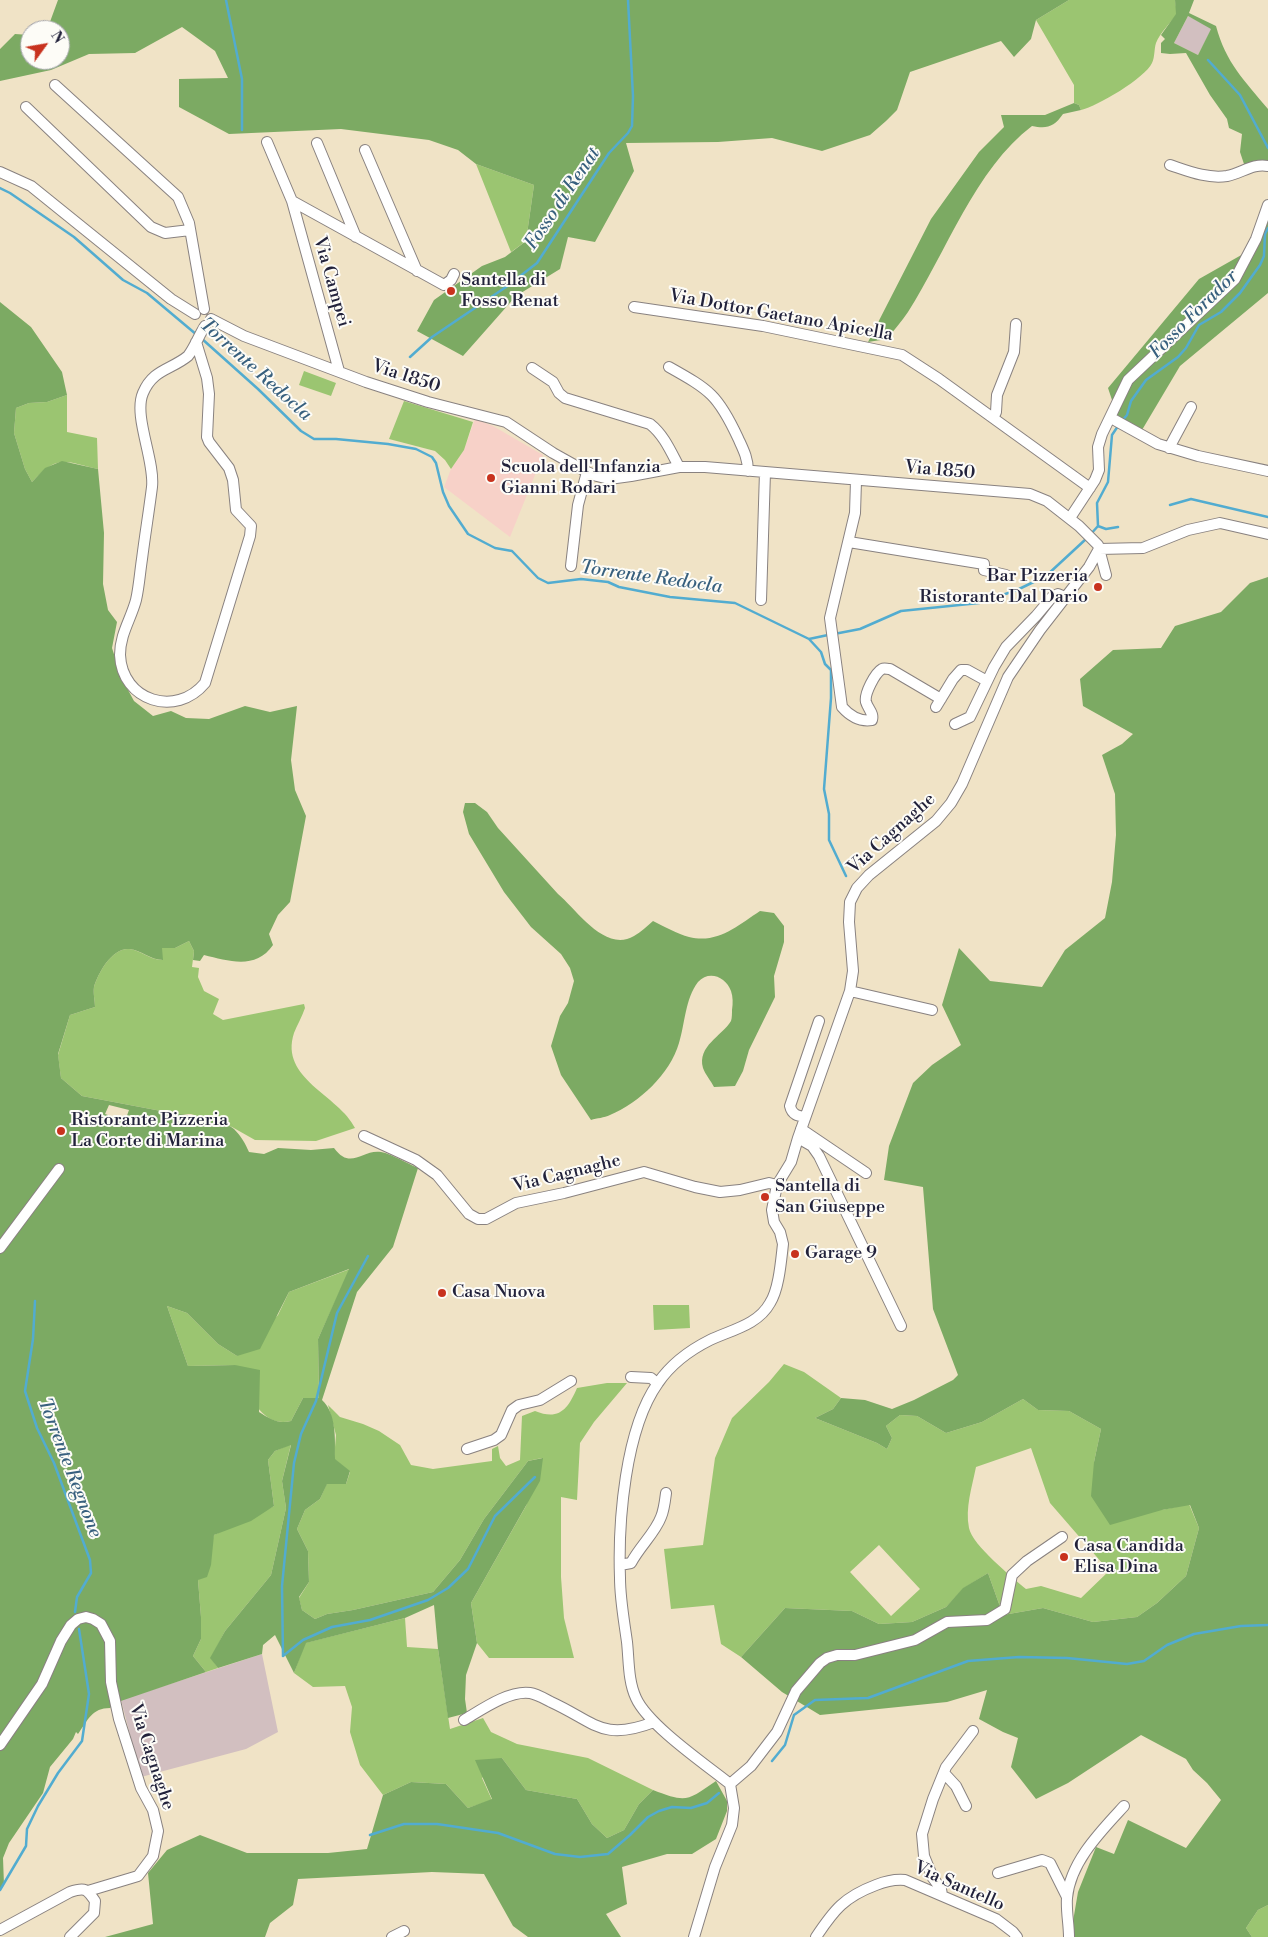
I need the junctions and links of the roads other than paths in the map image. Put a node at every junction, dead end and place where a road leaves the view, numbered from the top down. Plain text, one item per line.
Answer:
1 (55, 85) dead end
2 (26, 107) dead end
3 (267, 142) dead end
4 (317, 143) dead end
5 (365, 150) dead end
6 (1170, 165) dead end
7 (1268, 166) edge
8 (0, 172) edge
9 (292, 201) junction
10 (1268, 205) edge
11 (190, 230) junction
12 (356, 237) junction
13 (417, 271) junction
14 (454, 274) dead end
15 (634, 307) dead end
16 (199, 311) junction
17 (1016, 324) dead end
18 (205, 326) junction
19 (196, 342) junction
20 (532, 368) dead end
21 (669, 368) dead end
22 (339, 371) junction
23 (1191, 407) dead end
24 (993, 418) junction
25 (1112, 418) junction
26 (1169, 448) junction
27 (679, 467) junction
28 (748, 471) junction
29 (1268, 471) edge
30 (587, 472) junction
31 (765, 472) junction
32 (856, 481) junction
33 (1090, 488) junction
34 (1070, 518) junction
35 (1268, 534) edge
36 (849, 542) junction
37 (1097, 545) junction
38 (572, 566) dead end
39 (1006, 575) dead end
40 (1106, 575) dead end
41 (1065, 597) junction
42 (761, 600) dead end
43 (987, 681) junction
44 (955, 724) dead end
45 (850, 991) junction
46 (932, 1010) dead end
47 (819, 1021) dead end
48 (806, 1117) junction
49 (799, 1134) junction
50 (364, 1136) dead end
51 (59, 1169) dead end
52 (866, 1173) dead end
53 (777, 1185) junction
54 (0, 1248) edge
55 (901, 1326) dead end
56 (630, 1377) dead end
57 (571, 1381) dead end
58 (657, 1383) junction
59 (467, 1449) dead end
60 (666, 1493) dead end
61 (1062, 1537) dead end
62 (620, 1566) junction
63 (464, 1720) dead end
64 (654, 1722) junction
65 (973, 1731) dead end
66 (0, 1746) edge
67 (944, 1773) junction
68 (730, 1784) junction
69 (966, 1806) dead end
70 (1124, 1806) dead end
71 (998, 1873) dead end
72 (88, 1891) junction
73 (942, 1895) junction
74 (1067, 1897) junction
75 (0, 1930) edge
76 (404, 1931) dead end
77 (70, 1937) edge
78 (392, 1937) edge
79 (694, 1937) edge
80 (816, 1937) edge
81 (1017, 1937) edge
82 (1069, 1937) edge

1 - 11 street
2 - 11 street
3 - 9 street, Via Campei
4 - 12 street, Via Campei
5 - 13 street
6 - 7 street
8 - 16 street, Via 1850
9 - 12 street, Via Campei
9 - 22 street, Via Campei
10 - 25 street
11 - 16 street
12 - 13 street, Via Campei
13 - 14 street, Via Campei
15 - 24 street, Via Dottor Gaetano Apicella
16 - 18 street, Via 1850
16 - 18 street, Via 1850
17 - 24 street
18 - 19 street
18 - 22 street, Via 1850
19 - 19 street
20 - 27 street
21 - 28 street
22 - 30 street, Via 1850
23 - 26 street
24 - 33 street, Via Dottor Gaetano Apicella
25 - 26 street
25 - 33 street
26 - 29 street
27 - 28 street, Via 1850
27 - 30 street, Via 1850
28 - 31 street, Via 1850
30 - 38 street
31 - 32 street, Via 1850
31 - 42 street
32 - 34 street, Via 1850
32 - 36 street
33 - 34 street
34 - 37 street, Via 1850
35 - 37 street
36 - 39 street
36 - 43 street
37 - 40 street
37 - 41 street, Via Cagnaghe
41 - 43 street, Via Cagnaghe
41 - 45 street, Via Cagnaghe
43 - 44 street, Via Cagnaghe
45 - 46 street
45 - 48 street, Via Cagnaghe
47 - 48 street
48 - 49 street, Via Cagnaghe
49 - 52 street
49 - 53 street, Via Cagnaghe
49 - 55 street
50 - 53 street, Via Cagnaghe
51 - 54 street
53 - 58 street, Via Cagnaghe
56 - 58 street
57 - 59 street
58 - 62 street, Via Cagnaghe
60 - 62 street
61 - 68 street
62 - 64 street, Via Cagnaghe
63 - 64 street
64 - 68 street, Via Cagnaghe
65 - 67 street
66 - 72 street, Via Cagnaghe
67 - 69 street
67 - 73 street
68 - 79 street
70 - 74 street
71 - 74 street
72 - 75 street
72 - 77 street
73 - 80 street, Via Santello
73 - 81 street, Via Santello
74 - 82 street
76 - 78 street

